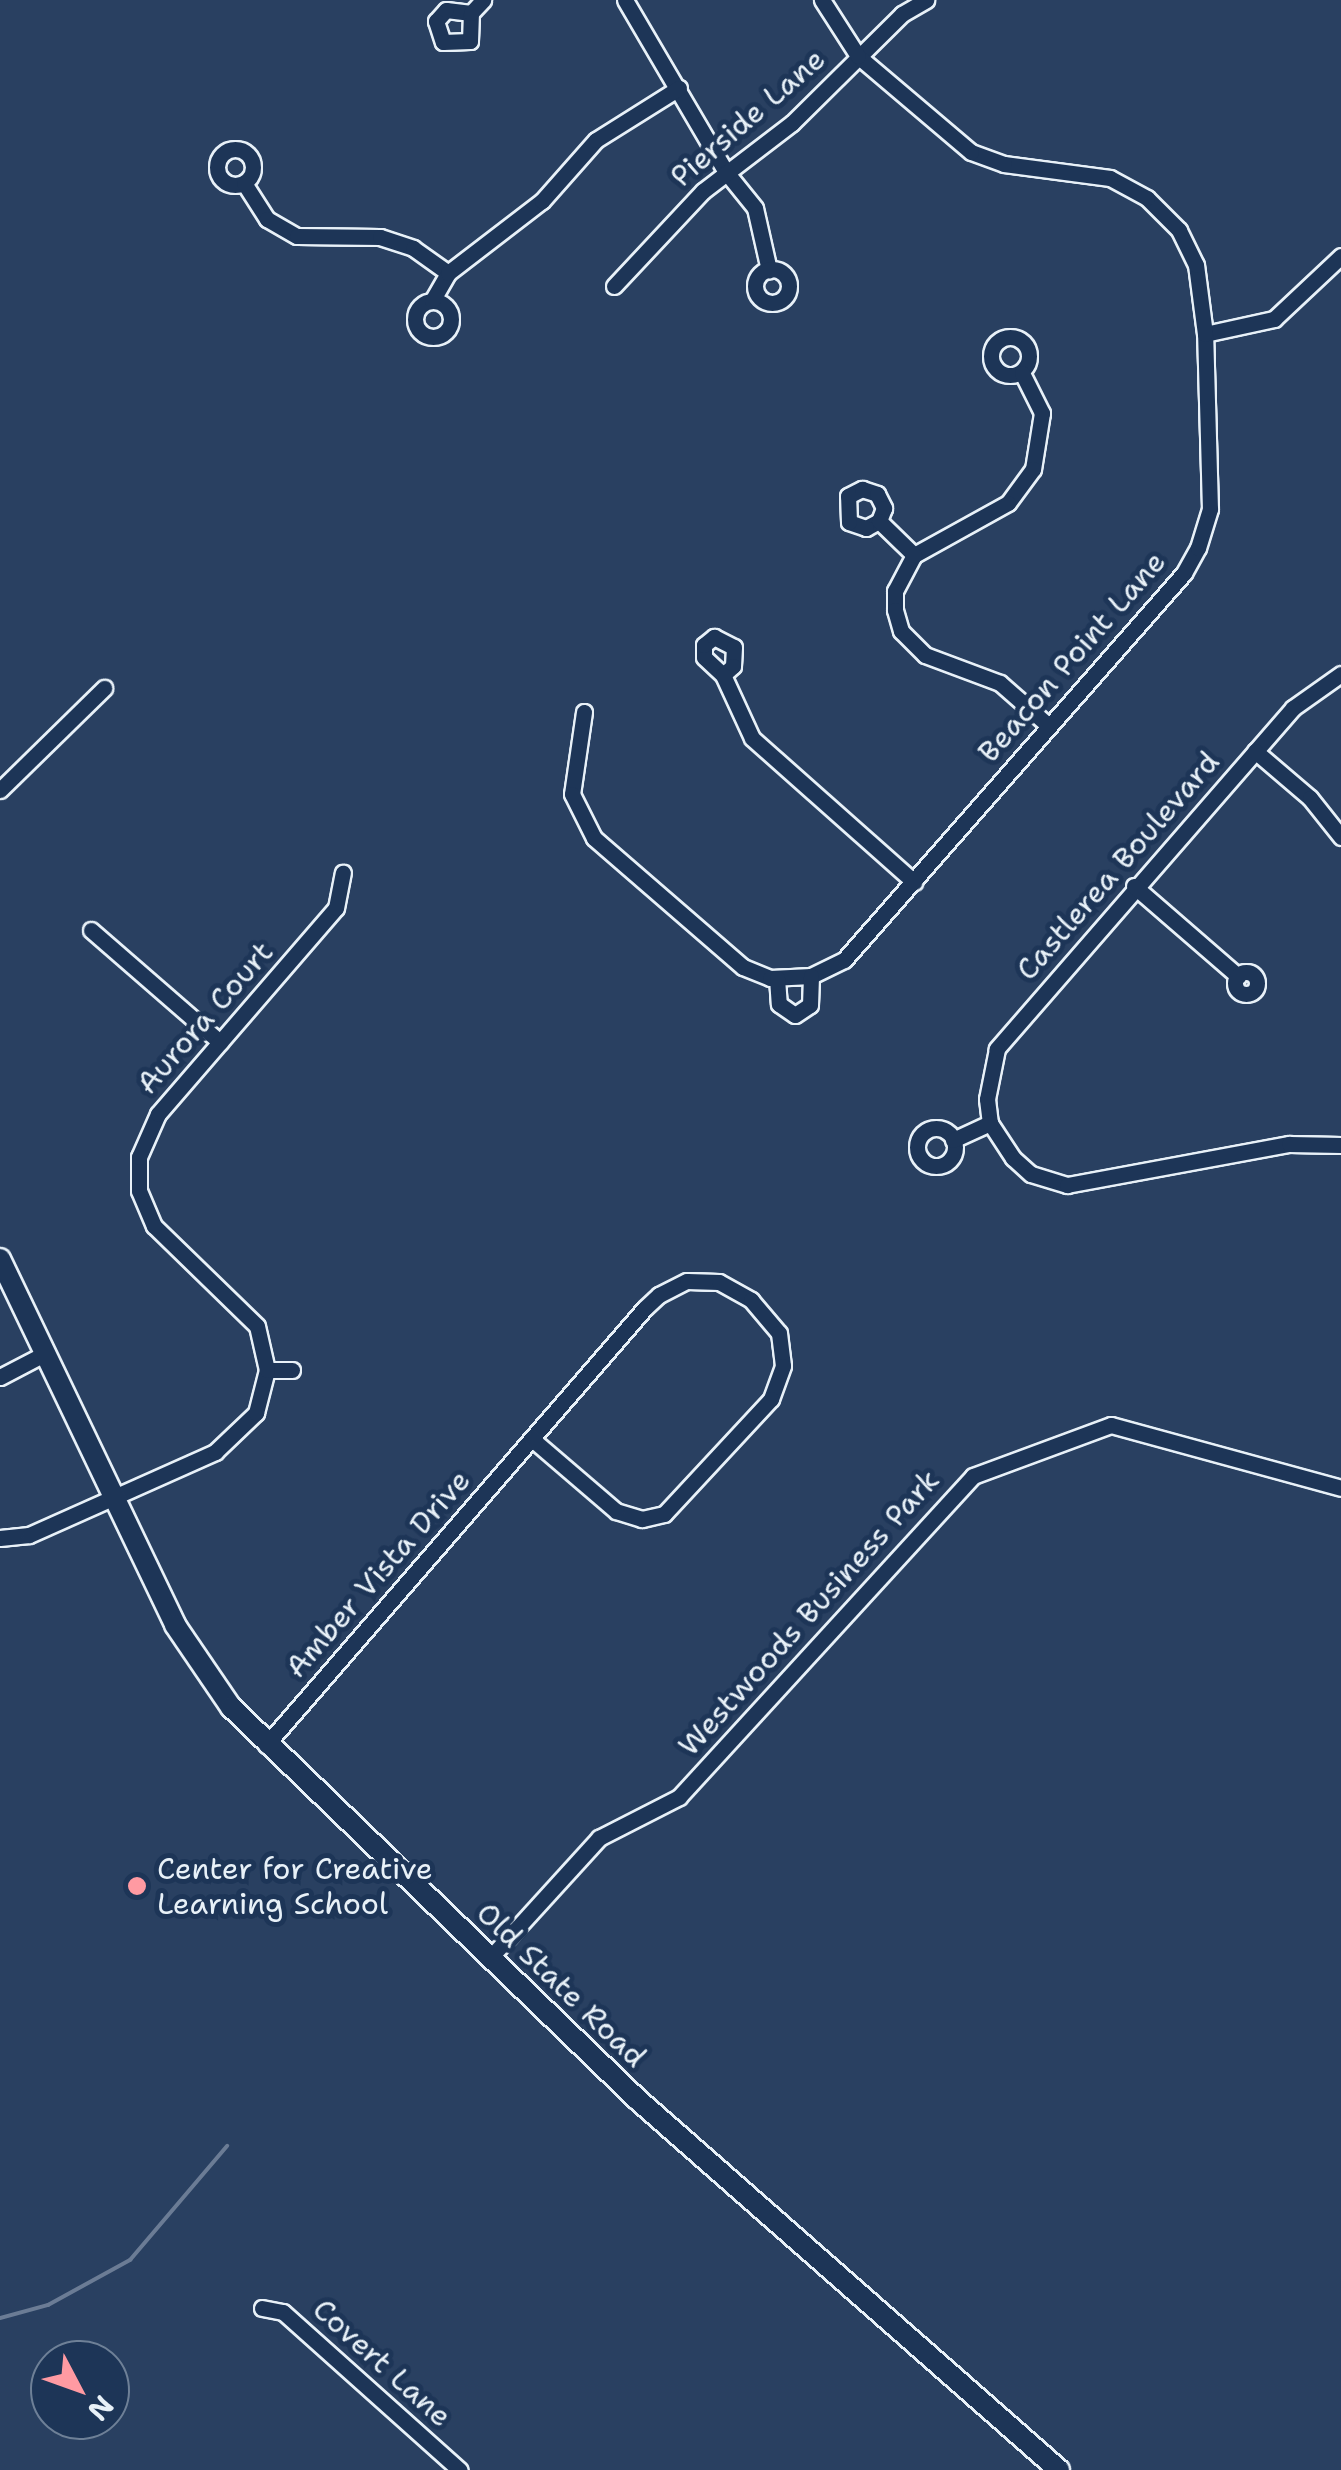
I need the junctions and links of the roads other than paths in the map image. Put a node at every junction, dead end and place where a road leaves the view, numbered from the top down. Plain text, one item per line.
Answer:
1 (625, 0) edge
2 (822, 0) edge
3 (926, 0) edge
4 (858, 56) junction
5 (679, 88) junction
6 (726, 172) junction
7 (244, 183) dead end
8 (1341, 256) edge
9 (768, 270) dead end
10 (448, 273) junction
11 (614, 286) dead end
12 (432, 300) dead end
13 (1206, 334) junction
14 (1022, 372) dead end
15 (879, 521) dead end
16 (914, 555) junction
17 (1341, 674) edge
18 (723, 675) dead end
19 (104, 688) dead end
20 (584, 712) dead end
21 (1049, 726) junction
22 (1256, 751) junction
23 (0, 790) edge
24 (1341, 837) edge
25 (343, 872) dead end
26 (914, 882) junction
27 (1134, 886) junction
28 (91, 930) dead end
29 (811, 976) junction
30 (1238, 976) dead end
31 (777, 978) junction
32 (220, 1042) junction
33 (990, 1124) junction
34 (953, 1140) dead end
35 (1341, 1145) edge
36 (0, 1259) edge
37 (44, 1354) junction
38 (267, 1370) junction
39 (292, 1370) dead end
40 (0, 1378) edge
41 (532, 1439) junction
42 (1341, 1488) edge
43 (114, 1500) junction
44 (0, 1538) edge
45 (266, 1745) junction
46 (489, 1959) junction
47 (262, 2308) dead end
48 (460, 2470) edge
49 (1059, 2470) edge

1 - 5 street
2 - 4 street, Beacon Point Lane
3 - 4 street, Pierside Lane
4 - 6 street, Pierside Lane
4 - 13 street, Beacon Point Lane
5 - 6 street
5 - 10 street
6 - 9 street
6 - 11 street, Pierside Lane
7 - 10 street
8 - 13 street
10 - 12 street
13 - 21 street, Beacon Point Lane
14 - 16 street
15 - 16 street
16 - 21 street
17 - 22 street, Castlerea Boulevard
18 - 26 street
19 - 23 street
20 - 31 street, Beacon Point Lane
21 - 26 street, Beacon Point Lane
22 - 24 street
22 - 27 street, Castlerea Boulevard
25 - 32 street, Aurora Court
26 - 29 street, Beacon Point Lane
27 - 30 street
27 - 33 street, Castlerea Boulevard
28 - 32 street
29 - 31 street, Beacon Point Lane
29 - 31 street
32 - 38 street, Aurora Court
33 - 34 street
33 - 35 street
36 - 37 street, Old State Road
37 - 40 street
37 - 43 street, Old State Road
38 - 39 street
38 - 43 street
41 - 41 street, Amber Vista Drive
41 - 45 street, Amber Vista Drive
42 - 46 street, Westwoods Business Park
43 - 44 street
43 - 45 street, Old State Road
45 - 46 street, Old State Road
46 - 49 street, Old State Road
47 - 48 street, Covert Lane

